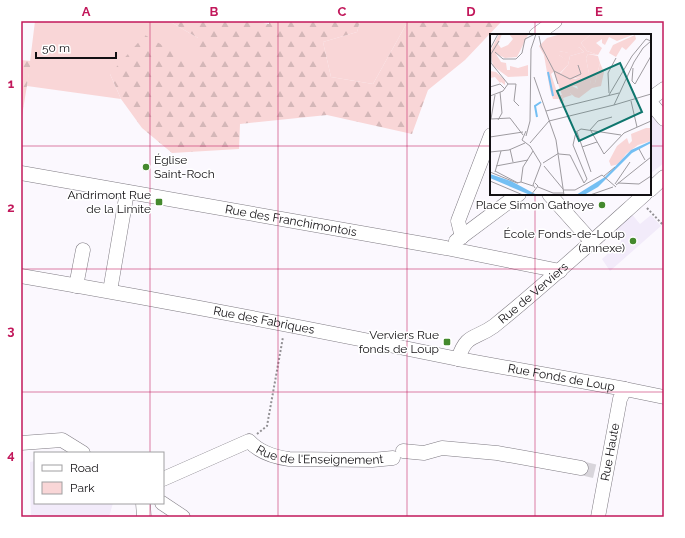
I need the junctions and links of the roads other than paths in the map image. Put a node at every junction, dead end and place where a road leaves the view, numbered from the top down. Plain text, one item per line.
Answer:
1 (555, 21) edge
2 (537, 34) edge
3 (664, 89) edge
4 (651, 97) edge
5 (651, 103) edge
6 (664, 119) edge
7 (490, 138) edge
8 (21, 173) edge
9 (664, 177) edge
10 (651, 189) edge
11 (127, 192) junction
12 (518, 195) edge
13 (550, 195) edge
14 (646, 200) edge
15 (462, 237) junction
16 (592, 242) junction
17 (446, 248) junction
18 (83, 250) dead end
19 (560, 271) junction
20 (21, 276) edge
21 (76, 286) junction
22 (110, 291) junction
23 (458, 359) junction
24 (625, 389) junction
25 (664, 397) edge
26 (21, 443) edge
27 (81, 452) edge
28 (581, 468) tunnel mouth
29 (164, 478) edge
30 (143, 504) edge
31 (164, 504) edge
32 (144, 517) edge
33 (183, 517) edge
34 (598, 517) edge

1 - 2 street
3 - 4 street
5 - 6 street
7 - 15 street
8 - 11 street, Rue des Franchimontois
9 - 10 street
11 - 17 street, Rue des Franchimontois
11 - 22 street
12 - 15 street
13 - 16 street
14 - 16 street, Rue de Verviers
15 - 17 street
16 - 19 street, Rue de Verviers
17 - 19 street, Rue des Franchimontois
18 - 21 street
19 - 23 street, Rue de Verviers
20 - 21 street, Rue des Fabriques
21 - 22 street, Rue des Fabriques
22 - 23 street, Rue des Fabriques
23 - 24 street, Rue Fonds de Loup
24 - 25 street, Rue Fonds de Loup
24 - 34 street, Rue Haute
26 - 27 street
28 - 29 street, Rue de l'Enseignement
30 - 32 street
31 - 33 street

